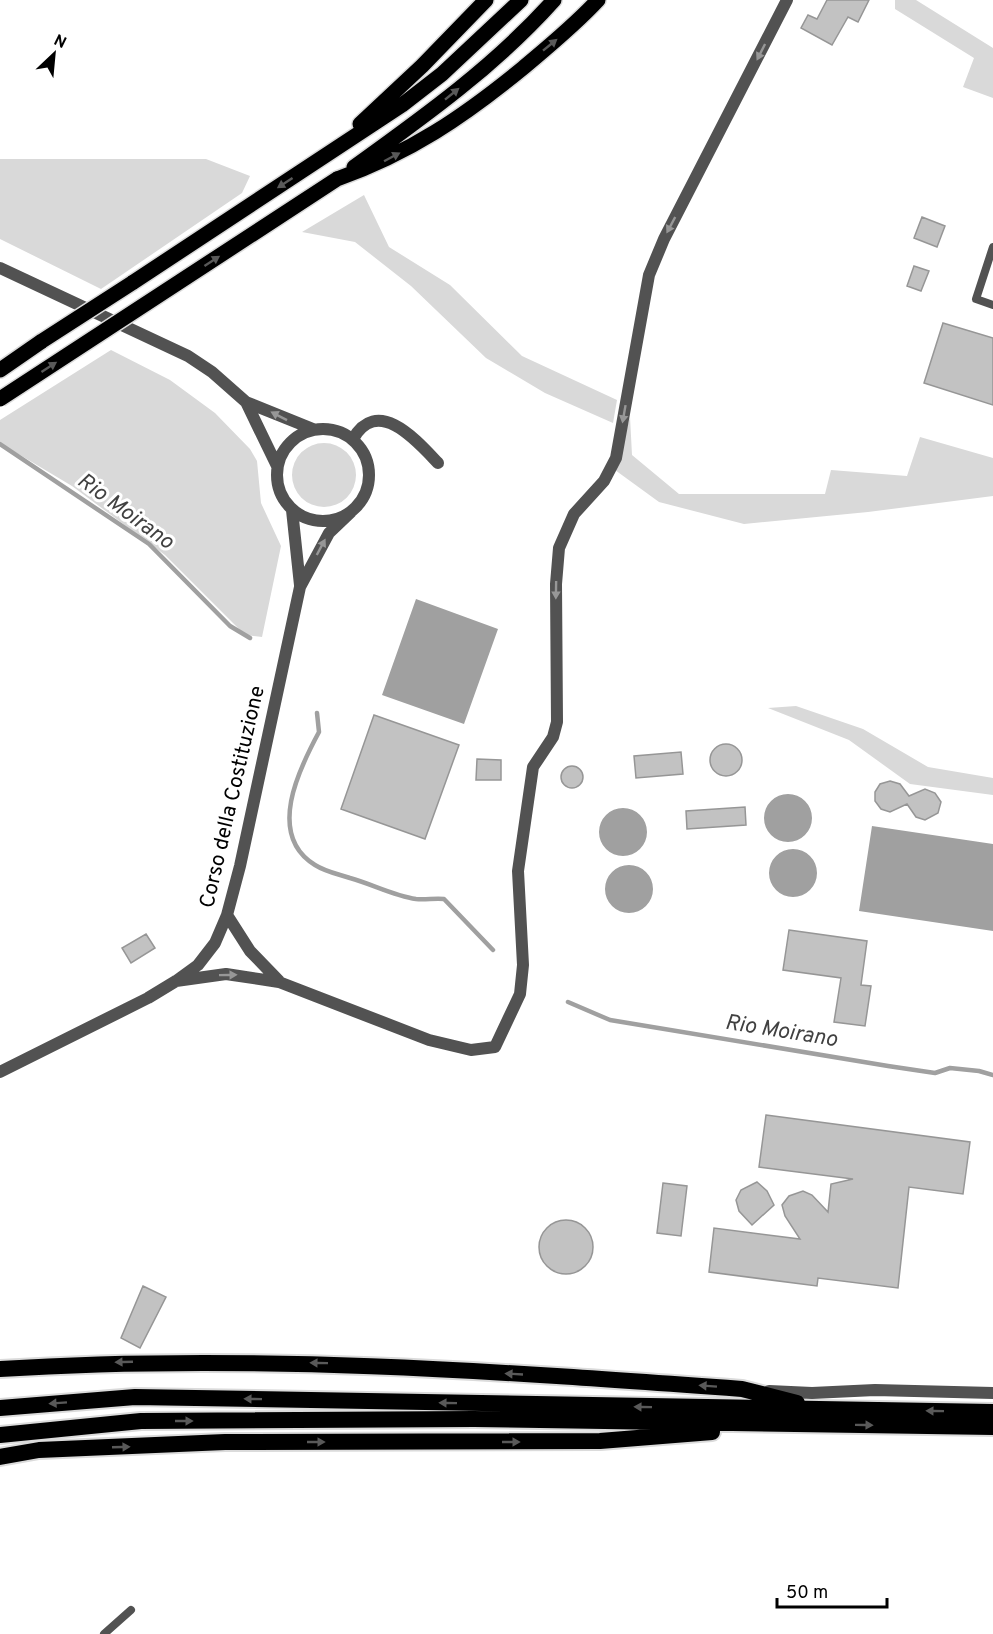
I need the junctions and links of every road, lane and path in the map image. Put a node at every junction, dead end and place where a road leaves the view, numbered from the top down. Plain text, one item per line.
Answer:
1 (486, 0) edge
2 (521, 0) edge
3 (554, 0) edge
4 (598, 0) edge
5 (787, 0) edge
6 (334, 151) junction
7 (337, 179) junction
8 (993, 247) edge
9 (0, 268) edge
10 (993, 304) edge
11 (0, 370) edge
12 (0, 399) edge
13 (246, 402) junction
14 (313, 429) junction
15 (354, 439) junction
16 (438, 463) dead end
17 (277, 466) junction
18 (292, 510) junction
19 (350, 513) junction
20 (300, 587) junction
21 (227, 915) junction
22 (176, 981) junction
23 (279, 982) junction
24 (0, 1072) edge
25 (0, 1369) edge
26 (742, 1389) junction
27 (993, 1393) edge
28 (0, 1408) edge
29 (827, 1410) junction
30 (993, 1412) edge
31 (806, 1424) junction
32 (993, 1427) edge
33 (0, 1435) edge
34 (0, 1457) edge
35 (131, 1610) dead end
36 (104, 1634) edge

1 - 6 main road
2 - 6 main road
7 -> 3 main road
7 -> 4 main road
5 -> 23 street
6 -> 11 main road, bridge
12 -> 7 main road, bridge
8 - 10 lane
9 - 13 street
14 -> 13 street
13 - 17 street
14 - 15 street
14 - 17 street
15 - 16 street
15 - 19 street
17 - 18 street
18 - 19 street
18 - 20 street
20 -> 19 street
20 - 21 street, Corso della Costituzione
21 - 22 street, Corso della Costituzione
21 - 23 street
22 -> 23 street
22 - 24 street, Corso della Costituzione
26 -> 25 highway
26 - 27 street
26 - 29 highway
29 -> 28 highway
30 -> 29 highway
31 -> 32 highway
33 -> 31 highway
34 -> 31 highway
35 - 36 lane

